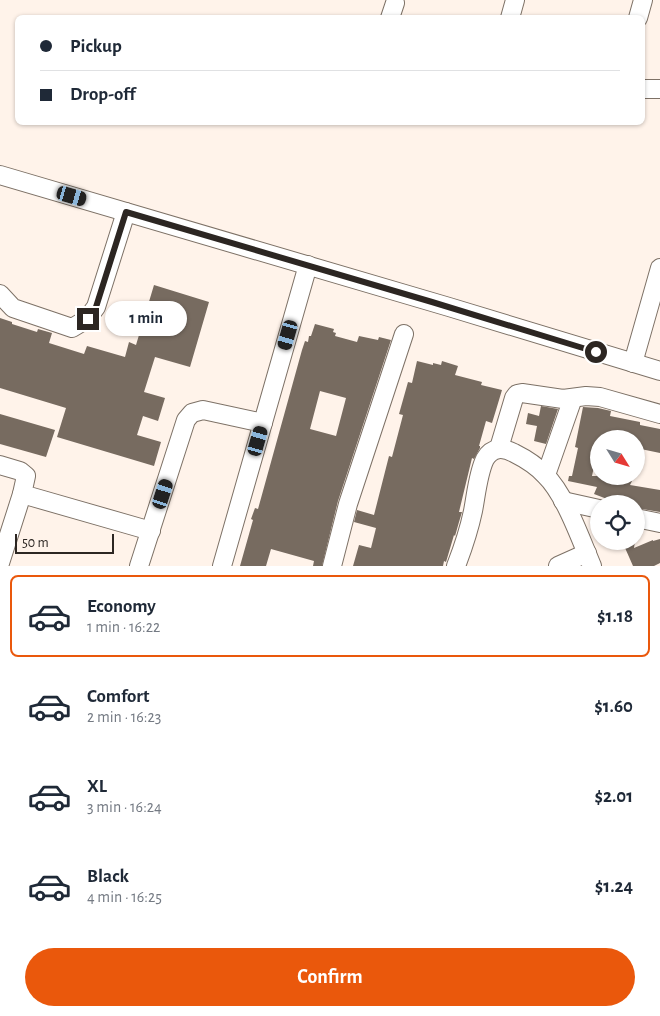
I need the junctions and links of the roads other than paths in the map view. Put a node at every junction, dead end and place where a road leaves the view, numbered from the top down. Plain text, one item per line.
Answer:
1 (515, 0) edge
2 (643, 0) edge
3 (511, 15) edge
4 (639, 15) edge
5 (645, 89) edge
6 (660, 89) edge
7 (0, 175) edge
8 (126, 212) junction
9 (308, 265) junction
10 (659, 272) edge
11 (0, 294) edge
12 (404, 334) dead end
13 (633, 363) junction
14 (660, 371) edge
15 (573, 398) junction
16 (660, 414) edge
17 (263, 423) junction
18 (499, 448) junction
19 (0, 465) edge
20 (546, 475) junction
21 (22, 494) junction
22 (563, 501) junction
23 (590, 507) edge
24 (645, 520) edge
25 (660, 523) edge
26 (151, 531) junction
27 (589, 560) edge
28 (0, 564) edge
29 (139, 566) edge
30 (222, 566) edge
31 (332, 566) edge
32 (456, 566) edge
33 (558, 566) edge

1 - 3 street
2 - 4 street
5 - 6 street
7 - 8 street
8 - 9 street
8 - 11 street
9 - 13 street
9 - 17 street
10 - 13 street
12 - 31 street
13 - 14 street
15 - 16 street
15 - 18 street
15 - 20 street
17 - 26 street
17 - 30 street
18 - 20 street
18 - 32 street
19 - 21 street
20 - 22 street
21 - 26 street
21 - 28 street
22 - 23 street
22 - 27 street
24 - 25 street
26 - 29 street
27 - 33 street

